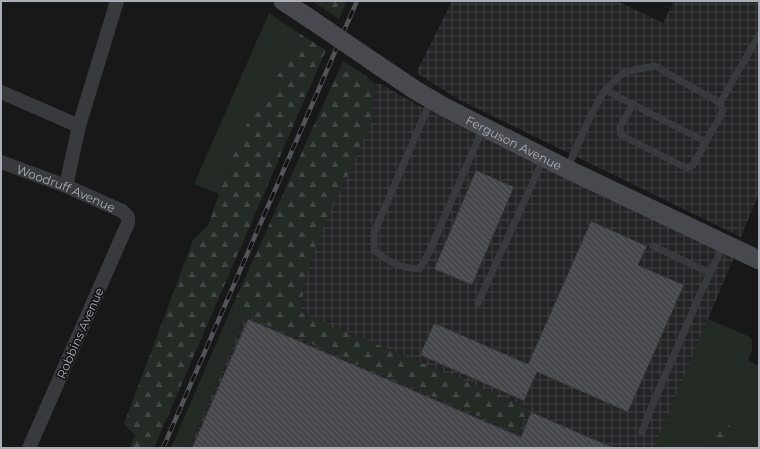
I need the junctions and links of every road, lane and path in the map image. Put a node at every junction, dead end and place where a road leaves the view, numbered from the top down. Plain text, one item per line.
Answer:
1 (117, 1) edge
2 (283, 1) edge
3 (759, 35) edge
4 (605, 90) junction
5 (1, 92) edge
6 (431, 100) junction
7 (720, 103) junction
8 (633, 104) junction
9 (79, 126) junction
10 (483, 127) junction
11 (706, 142) junction
12 (544, 158) junction
13 (1, 162) edge
14 (567, 169) junction
15 (66, 186) junction
16 (128, 217) joint
17 (724, 244) junction
18 (653, 246) dead end
19 (759, 260) edge
20 (710, 273) junction
21 (478, 303) dead end
22 (642, 432) dead end
23 (29, 448) edge

1 - 9 street
2 - 6 street, Ferguson Avenue, bridge
3 - 7 lane
4 - 7 lane
4 - 8 lane
4 - 14 lane
5 - 9 street
6 - 10 street, Ferguson Avenue
6 - 10 lane
7 - 11 lane
8 - 11 lane
8 - 11 lane
9 - 15 street
10 - 12 street, Ferguson Avenue
12 - 14 street, Ferguson Avenue
12 - 21 lane
13 - 15 street, Woodruff Avenue
14 - 17 street, Ferguson Avenue
15 - 16 street, Woodruff Avenue
16 - 23 street, Robbins Avenue
17 - 19 street, Ferguson Avenue
17 - 20 lane
18 - 20 lane
20 - 22 lane

